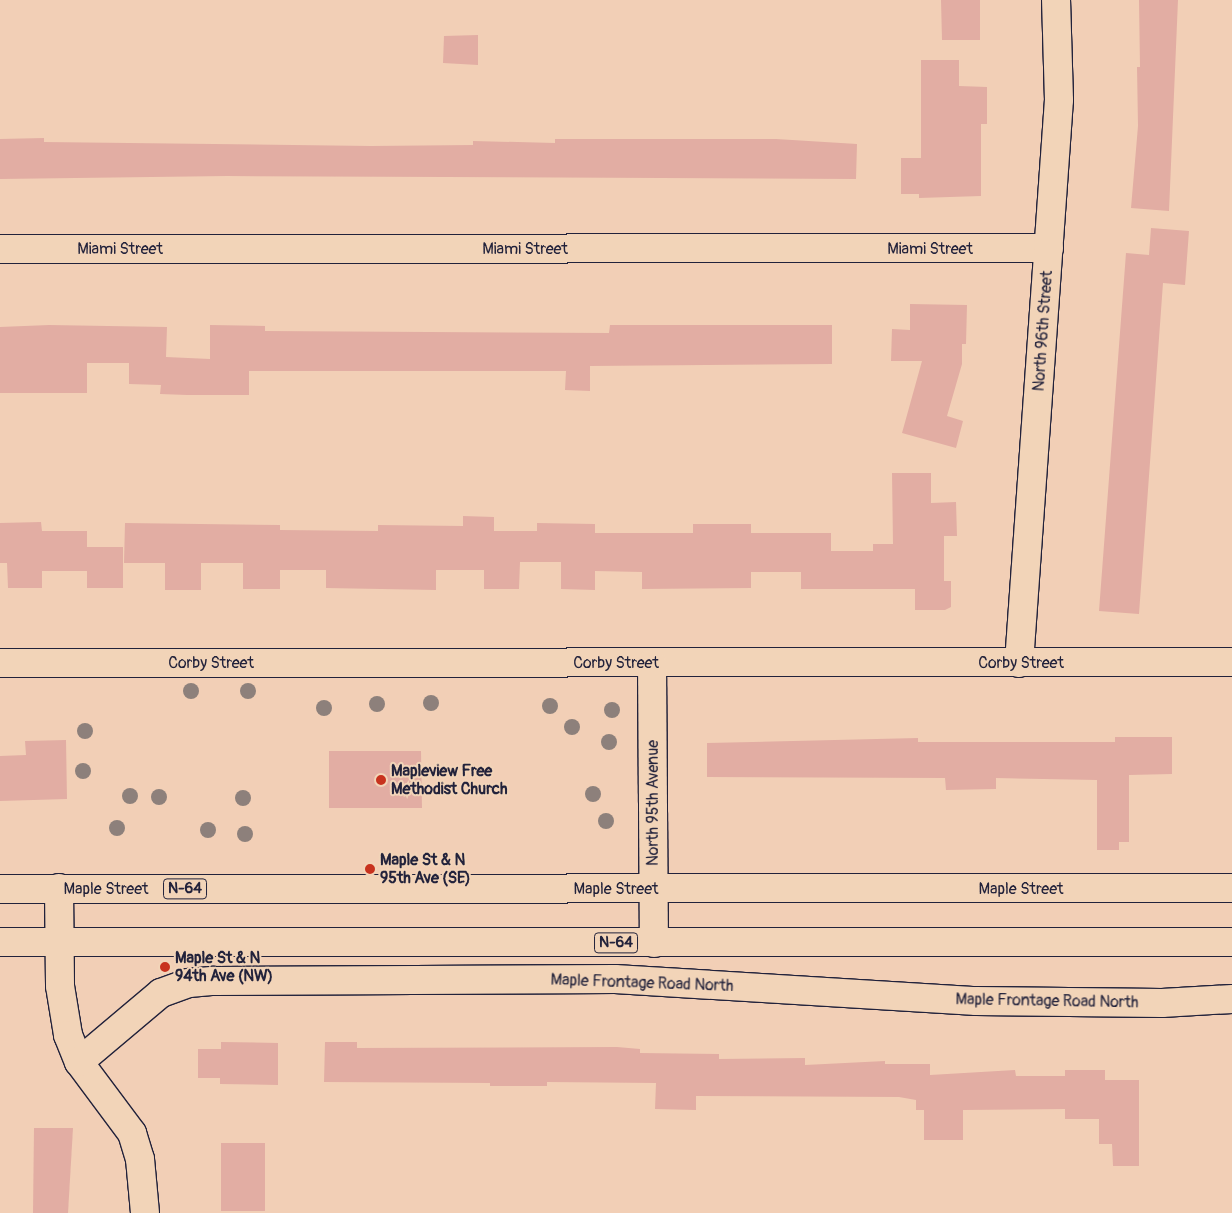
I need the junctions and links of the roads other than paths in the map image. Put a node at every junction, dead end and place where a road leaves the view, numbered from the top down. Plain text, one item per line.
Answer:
1 (1056, 0) edge
2 (1049, 248) junction
3 (0, 250) edge
4 (1232, 662) edge
5 (0, 663) edge
6 (652, 663) junction
7 (1019, 663) junction
8 (59, 888) junction
9 (1232, 888) edge
10 (0, 889) edge
11 (654, 889) junction
12 (0, 942) edge
13 (59, 942) junction
14 (654, 942) junction
15 (1232, 942) edge
16 (1232, 999) edge
17 (79, 1062) junction
18 (145, 1213) edge

1 - 2 street, North 96th Street
2 - 3 street, Miami Street
2 - 7 street, North 96th Street
4 - 7 street, Corby Street
5 - 6 street, Corby Street
6 - 7 street, Corby Street
6 - 11 street, North 95th Avenue
8 - 10 street, Maple Street / N-64
8 - 11 street, Maple Street / N-64
8 - 13 street
9 - 11 street, Maple Street / N-64
11 - 14 street, North 95th Avenue
12 - 13 street, N-64
13 - 14 street, N-64
13 - 17 street
14 - 15 street, N-64
16 - 17 street, Maple Frontage Road North
17 - 18 street

